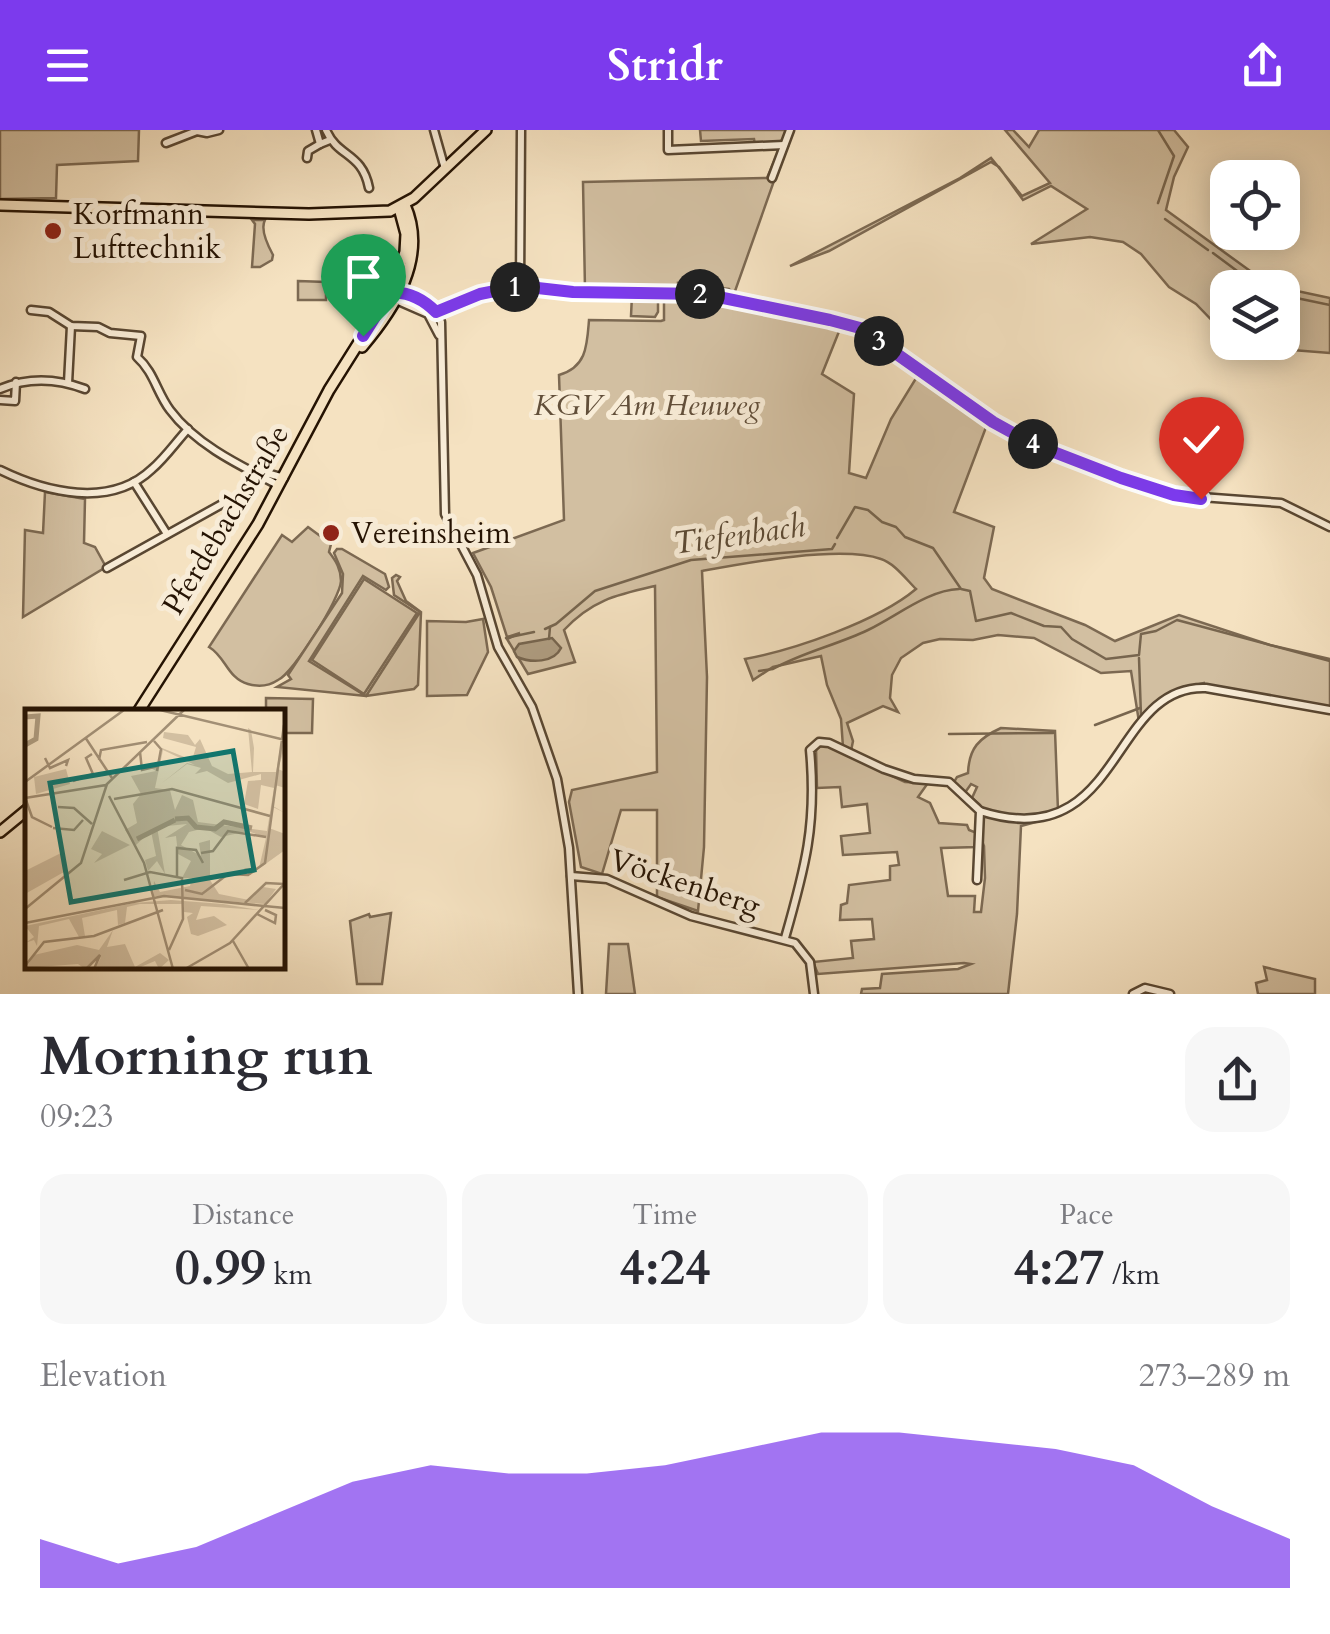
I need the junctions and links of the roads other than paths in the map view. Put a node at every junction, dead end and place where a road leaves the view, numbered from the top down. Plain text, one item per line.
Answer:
1 (197, 130) edge
2 (219, 130) edge
3 (316, 130) edge
4 (326, 130) edge
5 (434, 130) edge
6 (486, 130) edge
7 (522, 130) edge
8 (668, 130) edge
9 (790, 130) edge
10 (330, 140) junction
11 (166, 143) dead end
12 (320, 144) junction
13 (784, 145) junction
14 (308, 158) dead end
15 (444, 169) junction
16 (772, 178) dead end
17 (369, 188) dead end
18 (0, 205) edge
19 (402, 206) junction
20 (520, 286) junction
21 (395, 295) junction
22 (31, 310) dead end
23 (435, 316) junction
24 (70, 326) junction
25 (16, 382) junction
26 (68, 382) junction
27 (85, 388) dead end
28 (1, 389) edge
29 (0, 400) edge
30 (188, 429) junction
31 (0, 470) edge
32 (134, 482) junction
33 (282, 482) junction
34 (231, 500) dead end
35 (1330, 527) edge
36 (166, 534) junction
37 (106, 568) dead end
38 (140, 709) edge
39 (1330, 710) edge
40 (25, 811) edge
41 (980, 811) junction
42 (0, 832) edge
43 (571, 876) junction
44 (977, 880) dead end
45 (785, 938) junction
46 (578, 994) edge
47 (814, 994) edge
48 (1133, 994) edge
49 (1170, 994) edge

1 - 2 street
1 - 11 street
3 - 12 street
4 - 10 street
5 - 15 street
6 - 15 main road
7 - 20 street
8 - 13 street
9 - 13 street
10 - 12 street
10 - 17 street
12 - 14 street
13 - 16 street
15 - 19 main road
18 - 19 main road
19 - 21 main road, Pferdebachstraße
20 - 23 street
20 - 35 street
21 - 23 street
21 - 33 main road, Pferdebachstraße
22 - 24 street
23 - 43 street
24 - 26 street
24 - 30 street
25 - 26 street
25 - 28 street
25 - 29 street
26 - 27 street
28 - 29 street
30 - 32 street
30 - 33 street
31 - 32 street
32 - 36 street
33 - 38 main road, Pferdebachstraße
34 - 36 street
36 - 37 street
39 - 41 street, Vöckenberg
40 - 42 main road
41 - 44 street
41 - 45 street, Vöckenberg
43 - 45 street, Vöckenberg
43 - 46 street
45 - 47 street, Vöckenberg
48 - 49 street

